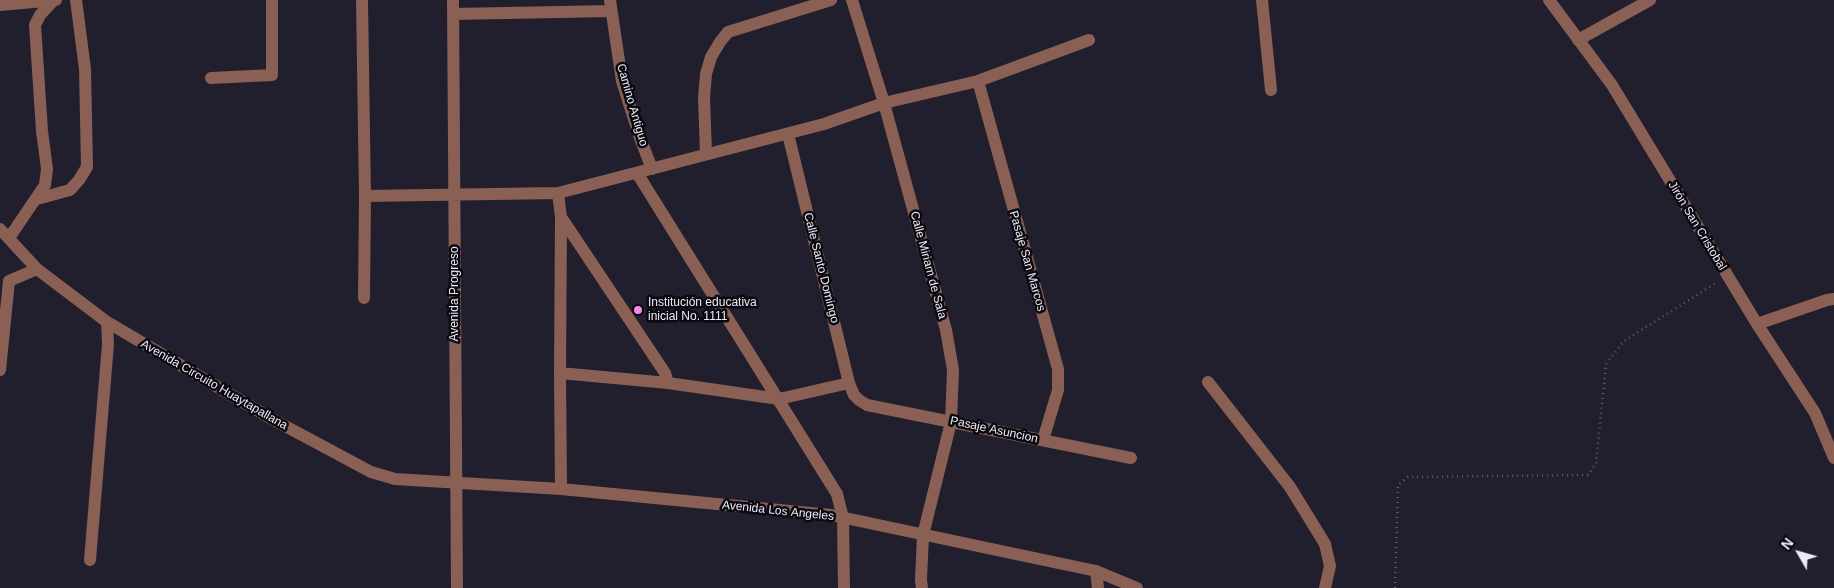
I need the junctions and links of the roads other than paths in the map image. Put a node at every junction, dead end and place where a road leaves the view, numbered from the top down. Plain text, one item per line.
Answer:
1 (55, 0) edge
2 (76, 0) edge
3 (272, 0) edge
4 (362, 0) edge
5 (453, 0) edge
6 (831, 0) edge
7 (852, 0) edge
8 (1262, 0) edge
9 (1549, 0) edge
10 (1650, 0) edge
11 (31, 1) edge
12 (0, 5) edge
13 (610, 6) edge
14 (452, 14) junction
15 (1088, 40) dead end
16 (1578, 40) junction
17 (211, 78) dead end
18 (978, 81) junction
19 (1271, 90) dead end
20 (884, 103) junction
21 (788, 134) junction
22 (706, 154) junction
23 (652, 168) junction
24 (636, 173) junction
25 (558, 193) junction
26 (455, 195) junction
27 (365, 196) junction
28 (37, 199) junction
29 (562, 217) junction
30 (4, 234) edge
31 (37, 270) junction
32 (4, 280) edge
33 (364, 298) dead end
34 (1834, 299) edge
35 (107, 322) junction
36 (1757, 324) junction
37 (0, 370) edge
38 (560, 373) junction
39 (1208, 382) dead end
40 (668, 383) junction
41 (849, 383) junction
42 (779, 399) junction
43 (859, 400) joint
44 (951, 422) junction
45 (1043, 440) junction
46 (1131, 458) dead end
47 (1834, 458) edge
48 (456, 484) junction
49 (561, 489) junction
50 (842, 518) junction
51 (923, 535) junction
52 (90, 560) dead end
53 (1096, 571) junction
54 (457, 588) edge
55 (844, 588) edge
56 (922, 588) edge
57 (1098, 588) edge
58 (1137, 588) edge
59 (1325, 588) edge

1 - 11 street
1 - 28 street
2 - 28 street
3 - 17 street
4 - 27 street
5 - 14 street, Avenida Progreso
6 - 22 street
7 - 20 street, Calle Miriam de Sala
8 - 19 street
9 - 16 street, Jirón San Cristobal
10 - 16 street
11 - 12 street
13 - 14 street
13 - 23 street, Camino Antiguo
14 - 26 street, Avenida Progreso
15 - 18 street
16 - 36 street, Jirón San Cristobal
18 - 20 street
18 - 45 street, Pasaje San Marcos
20 - 21 street
20 - 44 street, Calle Miriam de Sala
21 - 22 street
21 - 41 street, Calle Santo Domingo
22 - 23 street
23 - 24 street
24 - 25 street
24 - 42 street
25 - 26 street
25 - 29 street
26 - 27 street
26 - 48 street, Avenida Progreso
27 - 33 street
28 - 30 street
29 - 38 street
29 - 40 street
30 - 31 street, Avenida Circuito Huaytapallana
31 - 32 street
31 - 35 street, Avenida Circuito Huaytapallana
32 - 37 street
34 - 36 street
35 - 48 street, Avenida Circuito Huaytapallana
35 - 52 street
36 - 47 street, Jirón San Cristobal
38 - 40 street
38 - 49 street
39 - 59 street
40 - 42 street
41 - 42 street
41 - 43 street, Calle Santo Domingo
42 - 50 street
43 - 44 street, Pasaje Asuncion
44 - 45 street, Pasaje Asuncion
44 - 51 street, Calle Miriam de Sala
45 - 46 street, Pasaje Asuncion
48 - 49 street, Avenida Los Angeles
48 - 54 street, Avenida Progreso
49 - 50 street, Avenida Los Angeles
50 - 51 street, Avenida Los Angeles
50 - 55 street
51 - 53 street, Avenida Los Angeles
51 - 56 street, Calle Miriam de Sala
53 - 57 street
53 - 58 street, Avenida Los Angeles

